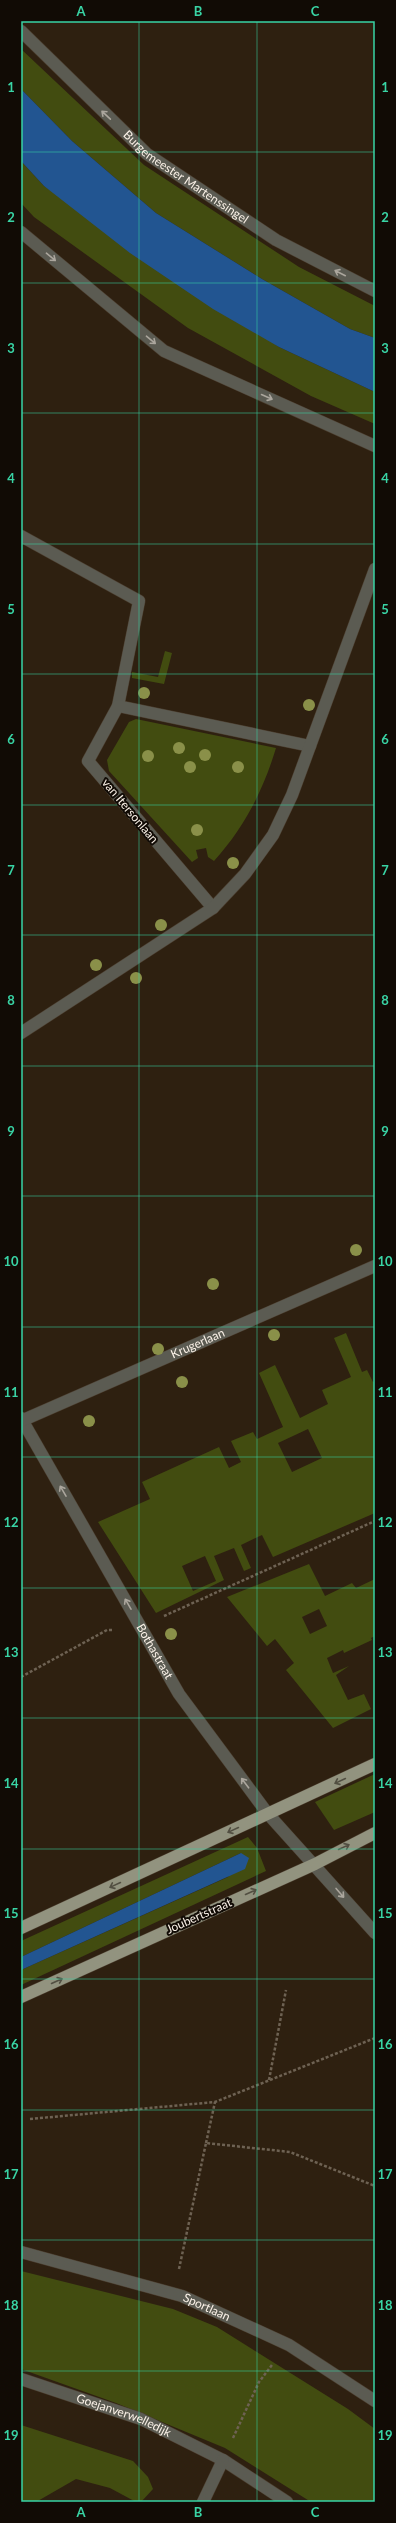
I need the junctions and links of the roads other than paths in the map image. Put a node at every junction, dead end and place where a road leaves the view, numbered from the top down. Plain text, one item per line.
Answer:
1 (21, 32) edge
2 (21, 232) edge
3 (375, 291) edge
4 (375, 446) edge
5 (21, 536) edge
6 (375, 569) edge
7 (118, 706) junction
8 (310, 746) junction
9 (213, 908) junction
10 (21, 1033) edge
11 (375, 1266) edge
12 (21, 1420) edge
13 (375, 1764) edge
14 (268, 1814) junction
15 (375, 1833) edge
16 (315, 1864) junction
17 (21, 1928) edge
18 (375, 1933) edge
19 (21, 1997) edge
20 (21, 2252) edge
21 (21, 2379) edge
22 (375, 2401) edge
23 (223, 2460) junction
24 (203, 2502) edge
25 (287, 2502) edge

3 -> 1 street, Burgemeester Martenssingel
2 -> 4 street
5 - 7 street, van Itersonlaan
6 - 8 street
7 - 8 street
7 - 9 street, van Itersonlaan
8 - 9 street
9 - 10 street
11 - 12 street, Krugerlaan
14 -> 12 street, Bothastraat
13 -> 14 main road
14 - 16 street, Bothastraat
14 -> 17 main road
16 -> 15 main road, Joubertstraat
16 -> 18 street, Bothastraat
19 -> 16 main road, Joubertstraat
20 - 22 street, Sportlaan
21 - 23 street, Goejanverwelledijk
23 - 24 street
23 - 25 street, Goejanverwelledijk

